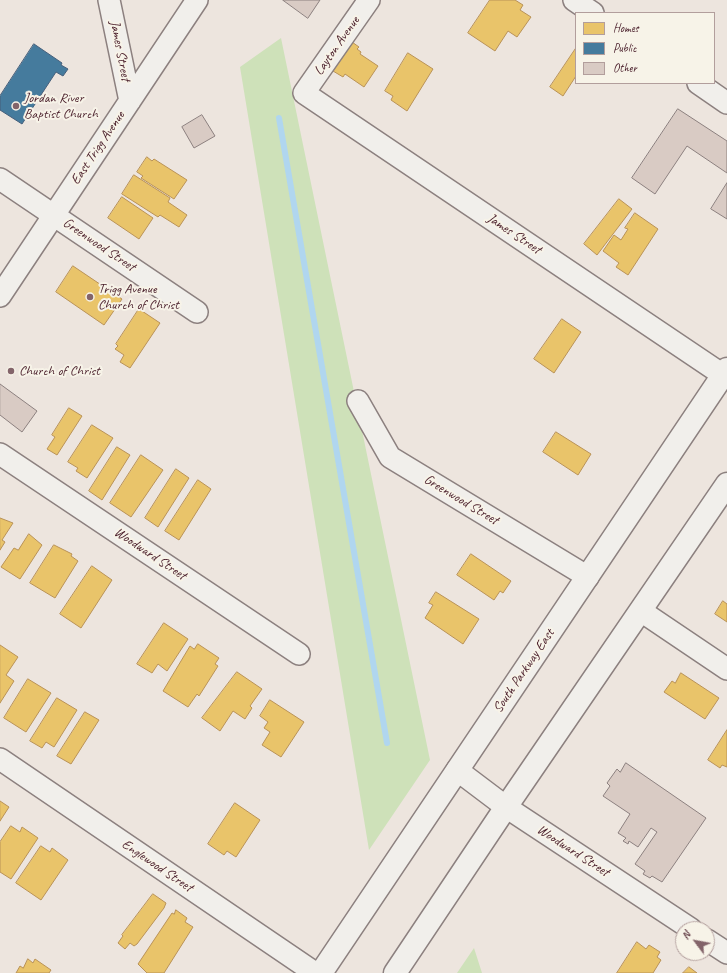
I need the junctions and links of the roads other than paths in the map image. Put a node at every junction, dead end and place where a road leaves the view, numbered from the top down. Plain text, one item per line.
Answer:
1 (109, 0) edge
2 (197, 0) edge
3 (369, 0) edge
4 (574, 0) edge
5 (592, 12) edge
6 (700, 84) edge
7 (304, 93) joint
8 (130, 101) junction
9 (727, 102) edge
10 (0, 179) edge
11 (54, 215) junction
12 (0, 296) edge
13 (197, 312) dead end
14 (725, 372) edge
15 (358, 401) dead end
16 (0, 454) edge
17 (727, 484) edge
18 (588, 577) junction
19 (641, 611) junction
20 (299, 654) dead end
21 (727, 670) edge
22 (0, 759) edge
23 (457, 770) junction
24 (506, 807) junction
25 (679, 921) edge
26 (715, 945) edge
27 (727, 953) edge
28 (315, 973) edge
29 (321, 973) edge
30 (395, 973) edge

1 - 8 street, James Street
2 - 8 street, East Trigg Avenue
3 - 7 street, Layton Avenue
4 - 5 street
6 - 9 street
7 - 14 street, James Street
8 - 11 street, East Trigg Avenue
10 - 11 street, Greenwood Street
11 - 12 street, East Trigg Avenue
11 - 13 street, Greenwood Street
14 - 18 main road, South Parkway East
15 - 18 street, Greenwood Street
16 - 20 street, Woodward Street
17 - 19 main road
18 - 23 main road, South Parkway East
19 - 21 street
19 - 24 main road
22 - 28 street, Englewood Street
23 - 24 street, Woodward Street
23 - 29 main road, South Parkway East
24 - 25 street, Woodward Street
24 - 30 main road
26 - 27 street

